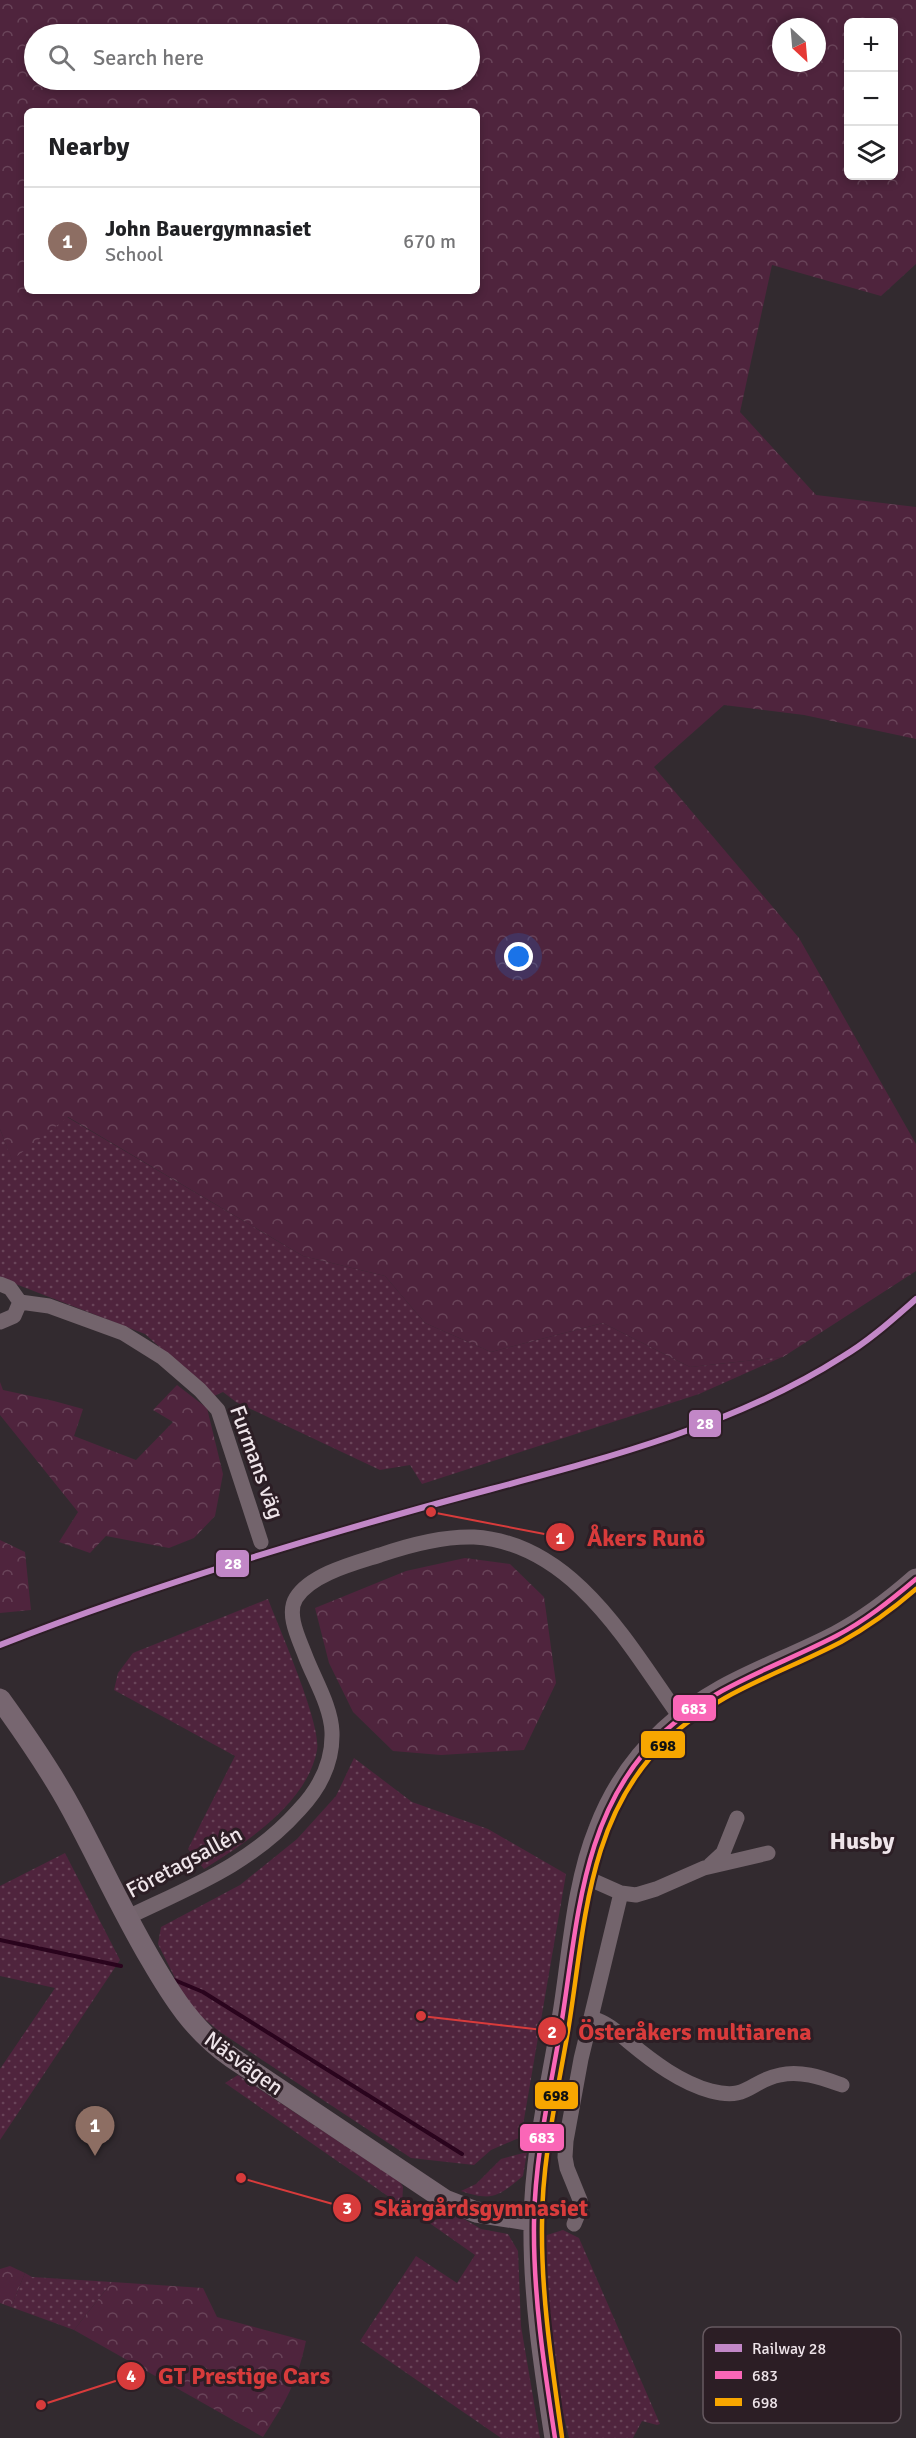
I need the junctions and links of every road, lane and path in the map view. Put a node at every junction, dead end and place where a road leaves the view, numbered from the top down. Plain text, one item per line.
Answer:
1 (0, 1284) edge
2 (20, 1302) junction
3 (0, 1322) edge
4 (261, 1542) dead end
5 (916, 1580) edge
6 (0, 1699) edge
7 (680, 1718) junction
8 (737, 1818) dead end
9 (768, 1853) dead end
10 (704, 1868) junction
11 (585, 1877) junction
12 (621, 1893) junction
13 (126, 1918) junction
14 (591, 2018) junction
15 (842, 2085) dead end
16 (534, 2221) junction
17 (574, 2224) dead end
18 (555, 2438) edge

1 - 2 street
2 - 3 street
2 - 4 street, Furmans väg
5 - 7 main road
6 - 13 main road, Näsvägen
7 - 11 main road
7 - 13 street, Företagsallén
8 - 10 street
9 - 10 street
10 - 12 street
11 - 12 street
11 - 16 main road
12 - 14 street
13 - 16 main road, Näsvägen
14 - 15 street
14 - 17 street
16 - 18 main road

